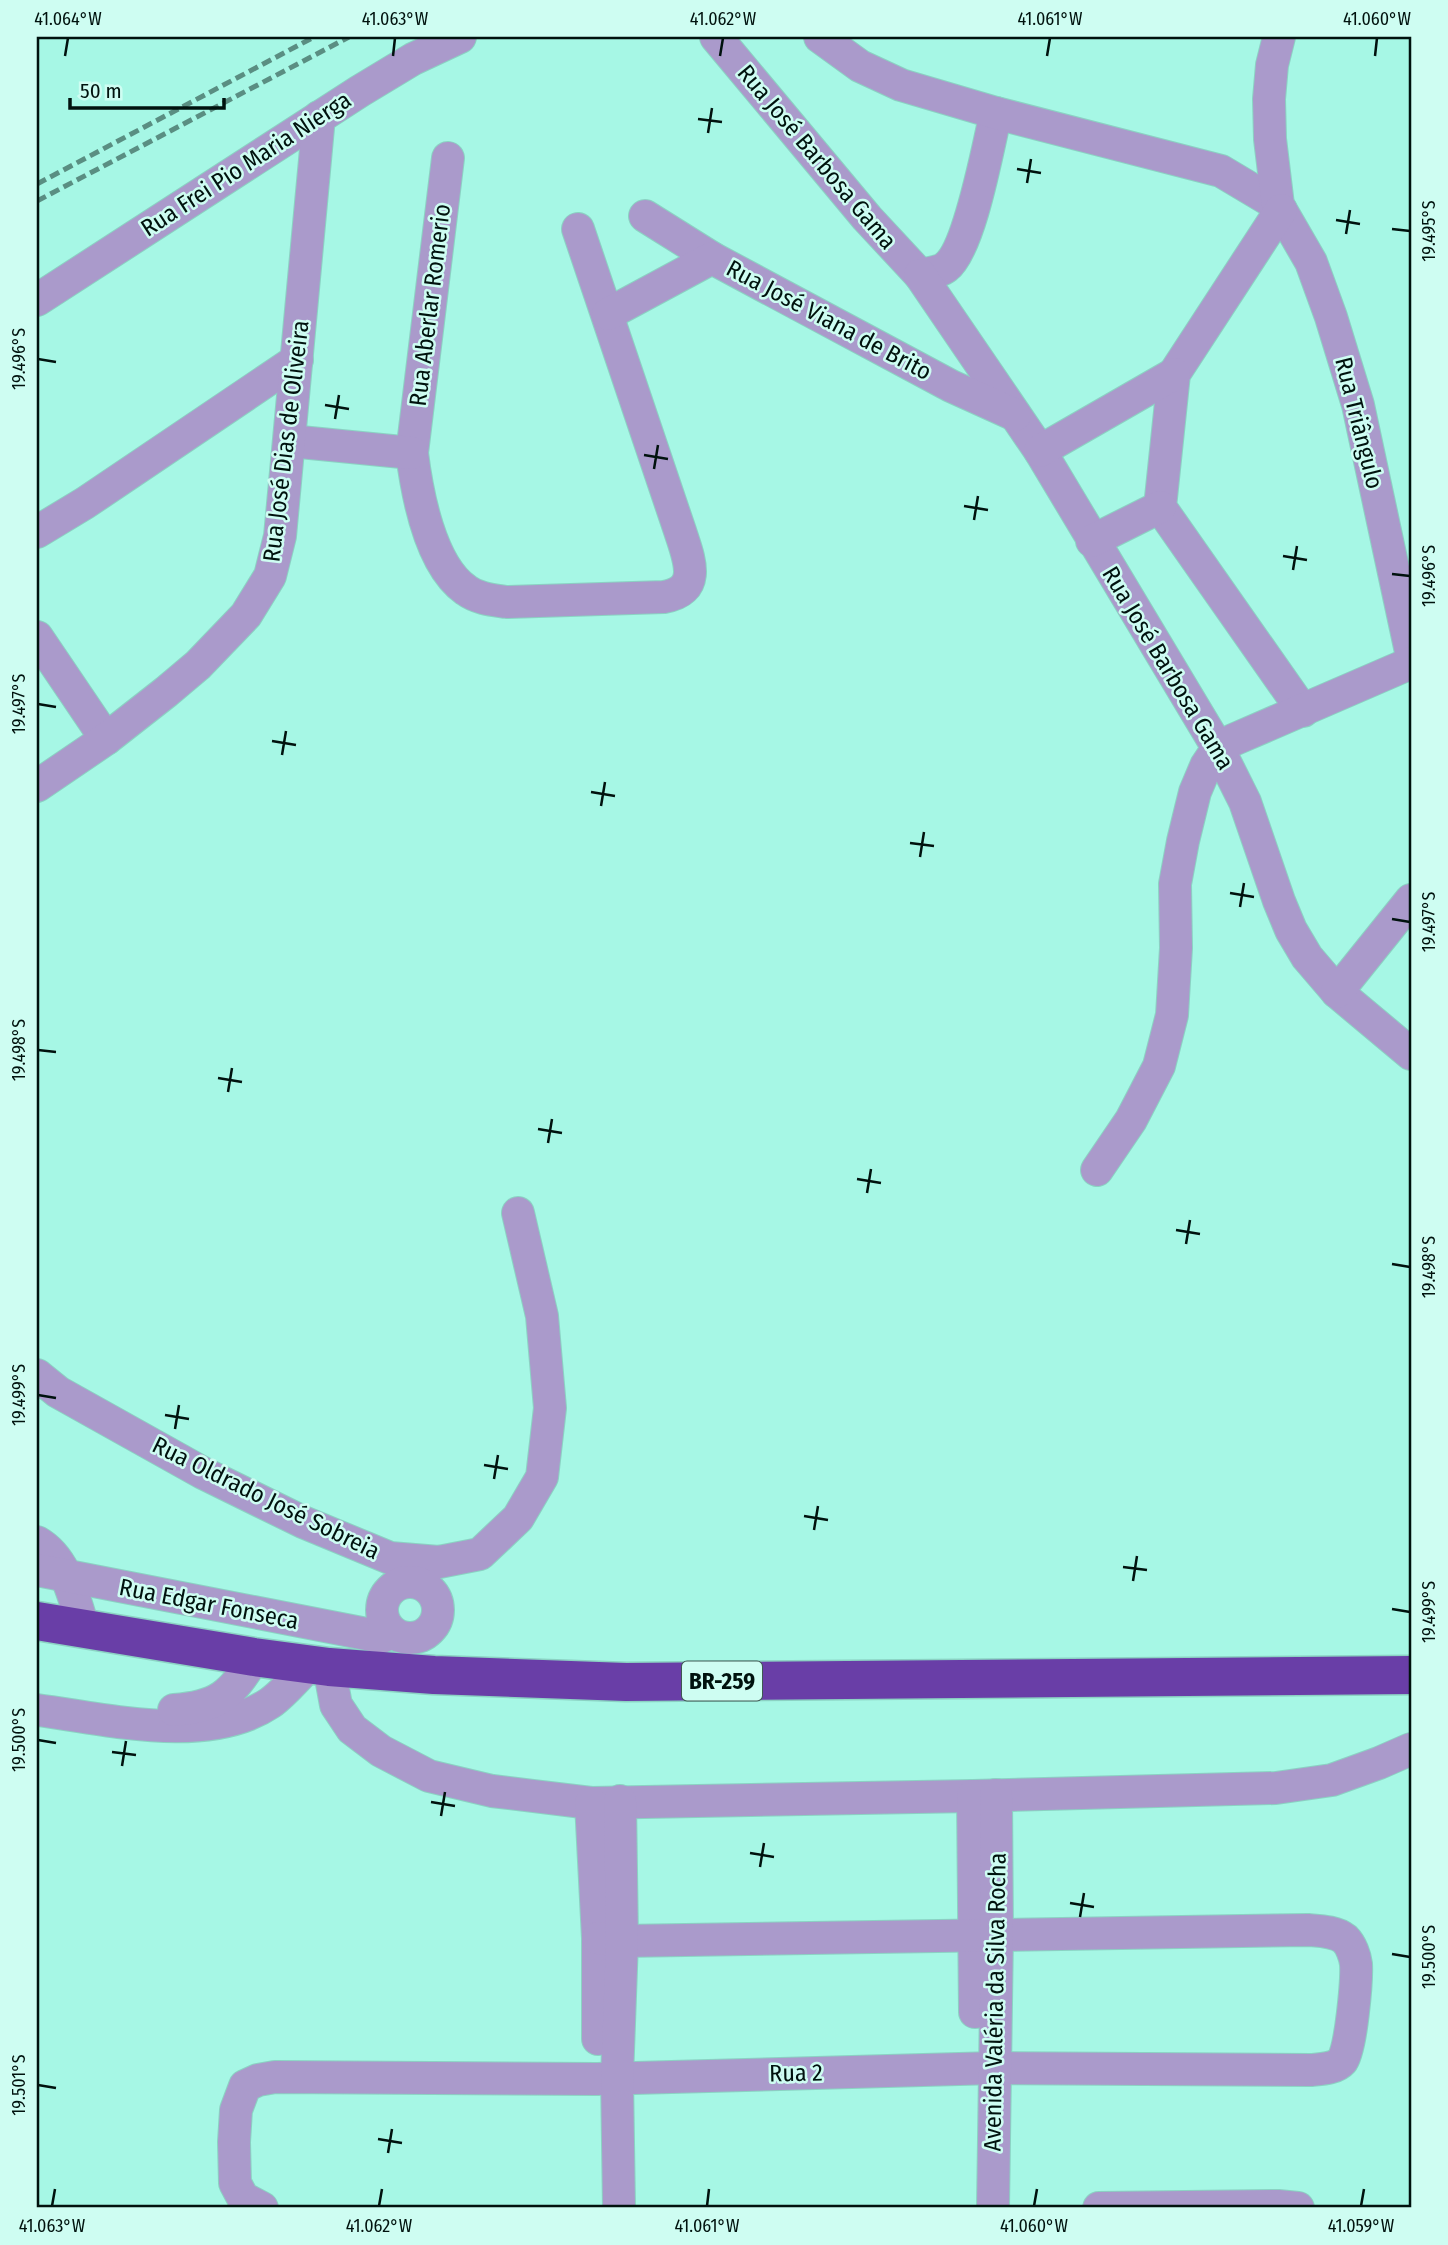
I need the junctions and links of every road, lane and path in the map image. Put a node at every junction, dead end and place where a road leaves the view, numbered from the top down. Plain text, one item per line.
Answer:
1 (460, 37) edge
2 (716, 37) edge
3 (820, 37) edge
4 (1279, 37) edge
5 (996, 113) junction
6 (319, 117) junction
7 (1270, 139) junction
8 (448, 158) dead end
9 (1221, 172) junction
10 (1280, 208) junction
11 (645, 216) dead end
12 (578, 229) dead end
13 (712, 258) junction
14 (920, 275) junction
15 (37, 300) edge
16 (608, 314) junction
17 (297, 360) junction
18 (1174, 374) junction
19 (1015, 416) junction
20 (290, 441) junction
21 (1040, 451) junction
22 (412, 453) junction
23 (1160, 507) junction
24 (37, 532) edge
25 (1092, 541) junction
26 (37, 637) edge
27 (1411, 652) edge
28 (1411, 663) edge
29 (1303, 711) junction
30 (106, 739) junction
31 (1218, 748) junction
32 (37, 786) edge
33 (1411, 900) edge
34 (1337, 992) junction
35 (1411, 1054) edge
36 (1097, 1170) dead end
37 (518, 1213) dead end
38 (37, 1375) edge
39 (37, 1542) edge
40 (390, 1558) junction
41 (439, 1562) junction
42 (52, 1574) edge
43 (435, 1611) junction
44 (37, 1621) edge
45 (84, 1630) junction
46 (384, 1630) junction
47 (254, 1657) junction
48 (319, 1666) junction
49 (434, 1675) junction
50 (1411, 1675) edge
51 (37, 1693) edge
52 (37, 1710) edge
53 (1411, 1749) edge
54 (984, 1796) junction
55 (605, 1802) junction
56 (986, 1935) junction
57 (610, 1940) junction
58 (985, 2069) junction
59 (607, 2078) junction
60 (262, 2208) edge
61 (597, 2208) edge
62 (619, 2208) edge
63 (974, 2208) edge
64 (992, 2208) edge
65 (1099, 2208) edge
66 (1298, 2208) edge

1 - 6 street, Rua Frei Pio Maria Nierga
2 - 14 street, Rua José Barbosa Gama
3 - 5 street
4 - 7 street
5 - 9 street
5 - 14 street
6 - 15 street, Rua Frei Pio Maria Nierga
6 - 17 street, Rua José Dias de Oliveira
7 - 9 street
7 - 10 street
8 - 22 street, Rua Aberlar Romerio
9 - 10 street
10 - 18 street
10 - 27 street, Rua Triângulo
11 - 13 street
12 - 16 street
13 - 16 street, Rua José Viana de Brito
13 - 19 street, Rua José Viana de Brito
14 - 19 street, Rua José Barbosa Gama
16 - 22 street, Rua Aberlar Romerio
17 - 20 street, Rua José Dias de Oliveira
17 - 24 street
18 - 21 street
18 - 23 street
19 - 21 street, Rua José Barbosa Gama
20 - 22 street
20 - 30 street, Rua José Dias de Oliveira
21 - 25 street, Rua José Barbosa Gama
23 - 25 street
23 - 29 street
25 - 31 street, Rua José Barbosa Gama
26 - 30 street
28 - 29 street
29 - 31 street
30 - 32 street, Rua José Dias de Oliveira
31 - 34 street, Rua José Barbosa Gama
31 - 36 street
33 - 34 street
34 - 35 street, Rua José Barbosa Gama
37 - 41 street, Rua Oldrado José Sobreia
38 - 40 street, Rua Oldrado José Sobreia
39 - 42 street
40 - 41 street, Rua Oldrado José Sobreia
40 - 46 street
41 - 43 street
42 - 45 street
42 - 46 street, Rua Edgar Fonseca
43 - 46 street
43 - 46 street
43 - 49 street
44 - 45 highway, BR-259
45 - 47 highway, BR-259
46 - 48 highway, BR-259
46 - 49 highway, BR-259
47 - 48 highway, BR-259
47 - 51 street
48 - 52 street
48 - 55 street
49 - 50 highway, BR-259
53 - 54 street
54 - 55 street
54 - 56 street, Avenida Valéria da Silva Rocha
55 - 57 street
56 - 57 street
56 - 58 street, Avenida Valéria da Silva Rocha
56 - 58 street, Rua 2
57 - 59 street
58 - 59 street, Rua 2
58 - 63 street, Avenida Valéria da Silva Rocha
58 - 64 street, Avenida Valéria da Silva Rocha
59 - 60 street, Rua 2
59 - 61 street
59 - 62 street
65 - 66 street

